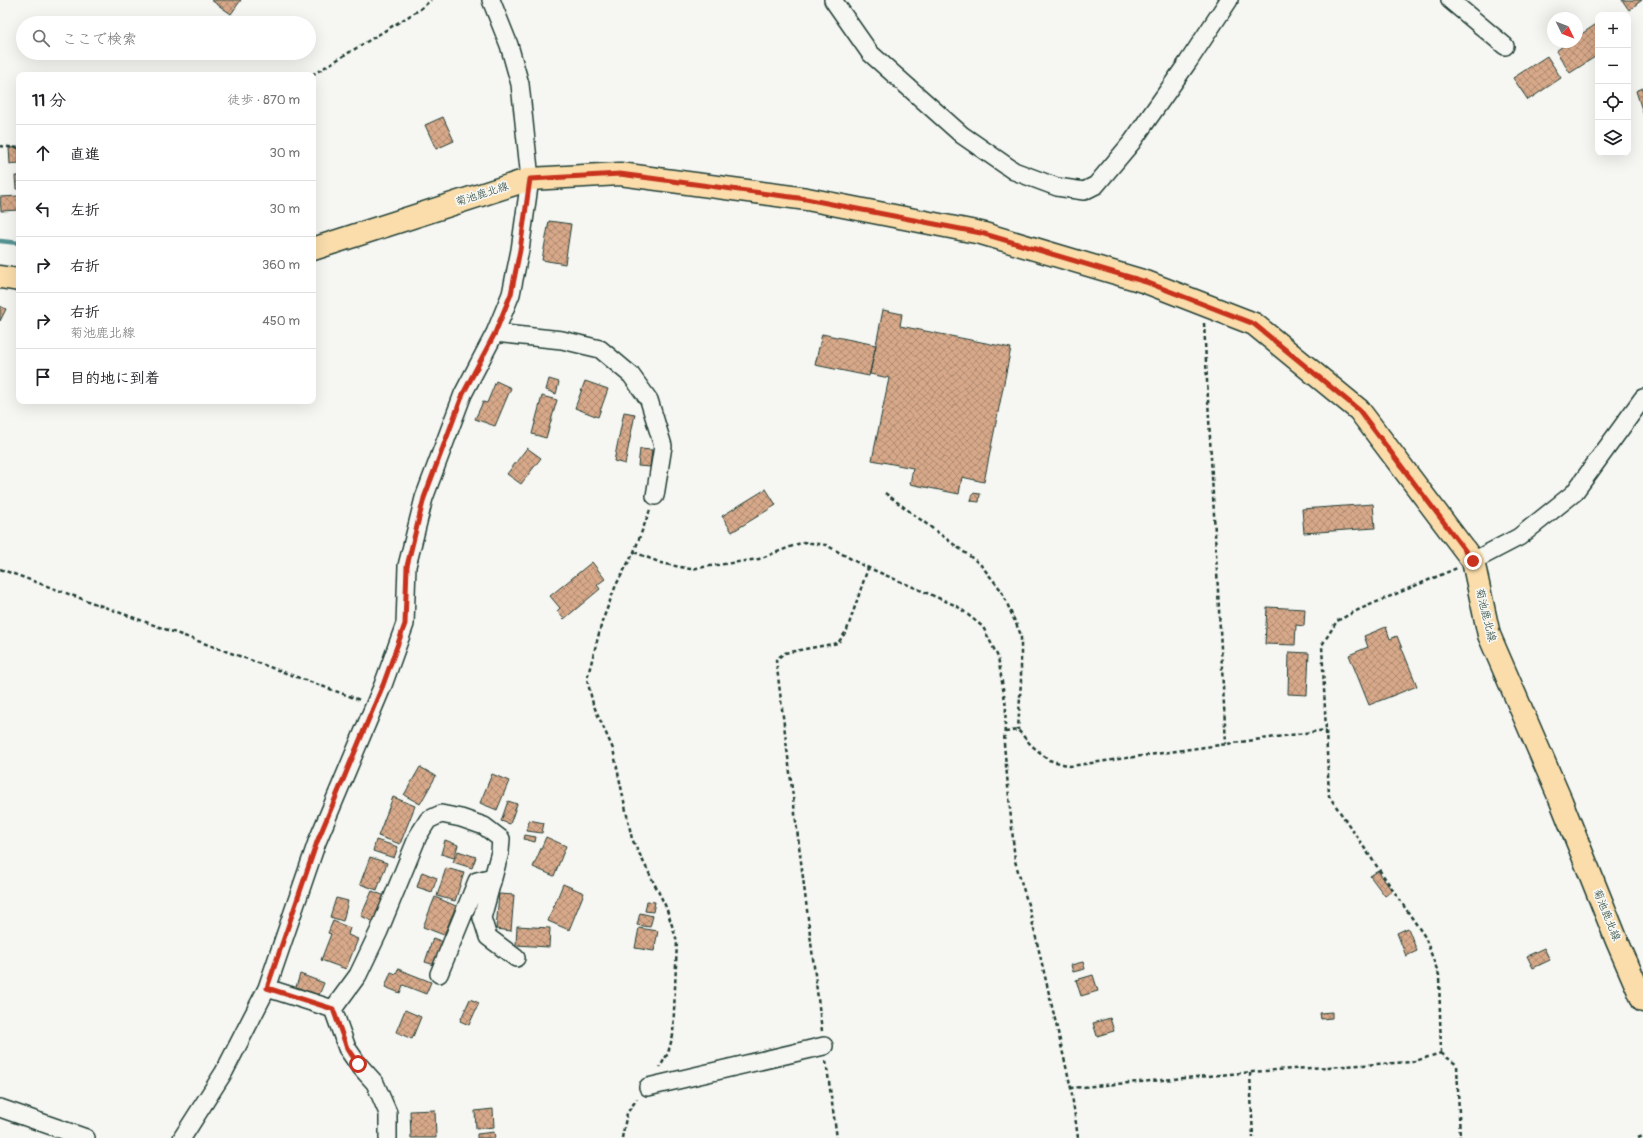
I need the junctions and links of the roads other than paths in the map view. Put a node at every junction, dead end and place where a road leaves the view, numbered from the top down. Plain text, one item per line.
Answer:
1 (490, 0) edge
2 (833, 0) edge
3 (1229, 0) edge
4 (1450, 0) edge
5 (1505, 46) dead end
6 (530, 179) junction
7 (316, 248) edge
8 (0, 277) edge
9 (16, 280) edge
10 (495, 333) junction
11 (1643, 398) edge
12 (655, 496) road end
13 (1473, 561) junction
14 (493, 877) junction
15 (516, 958) dead end
16 (439, 974) dead end
17 (267, 988) junction
18 (1643, 1001) edge
19 (333, 1009) junction
20 (824, 1046) road end
21 (648, 1087) road end
22 (0, 1108) edge
23 (86, 1138) edge
24 (182, 1138) edge
25 (388, 1138) edge

1 - 6 street
2 - 3 street
4 - 5 street
6 - 7 main road, 菊池鹿北線
6 - 10 street
6 - 13 main road, 菊池鹿北線
8 - 9 main road
10 - 12 street
10 - 17 street
11 - 13 street
13 - 18 main road, 菊池鹿北線
14 - 15 street
14 - 16 street
14 - 19 street
17 - 19 street
17 - 24 street
19 - 25 street
20 - 21 street
22 - 23 street

